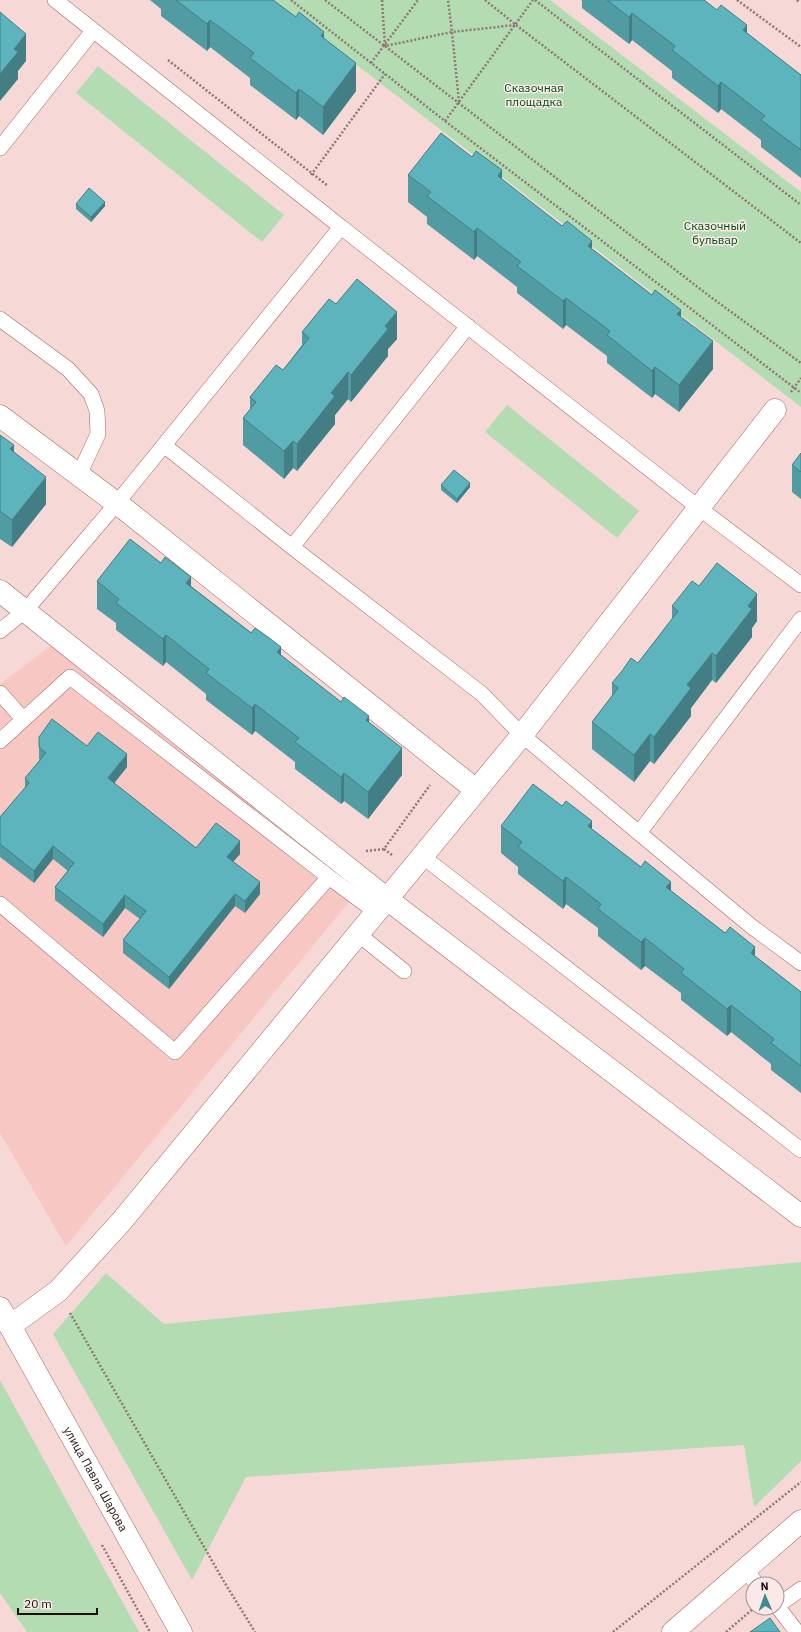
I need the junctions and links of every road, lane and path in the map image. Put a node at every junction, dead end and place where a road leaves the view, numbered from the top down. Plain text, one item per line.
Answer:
1 (55, 0) edge
2 (291, 0) edge
3 (325, 0) edge
4 (382, 0) edge
5 (418, 0) edge
6 (448, 0) edge
7 (486, 0) edge
8 (534, 0) edge
9 (737, 0) edge
10 (516, 24) junction
11 (93, 30) junction
12 (452, 32) junction
13 (385, 46) junction
14 (801, 47) edge
15 (165, 58) dead end
16 (371, 63) junction
17 (385, 74) junction
18 (459, 102) junction
19 (445, 121) junction
20 (0, 148) edge
21 (312, 174) junction
22 (328, 186) dead end
23 (298, 193) junction
24 (801, 205) edge
25 (341, 228) junction
26 (801, 243) edge
27 (0, 319) edge
28 (468, 326) junction
29 (801, 363) edge
30 (801, 393) edge
31 (775, 410) dead end
32 (0, 416) edge
33 (165, 446) junction
34 (79, 475) junction
35 (117, 503) junction
36 (699, 508) junction
37 (292, 547) junction
38 (801, 585) edge
39 (0, 591) edge
40 (26, 610) junction
41 (801, 619) edge
42 (0, 631) edge
43 (0, 693) edge
44 (24, 719) junction
45 (522, 735) junction
46 (0, 741) edge
47 (445, 766) junction
48 (476, 790) junction
49 (639, 833) junction
50 (417, 862) junction
51 (329, 877) junction
52 (0, 904) edge
53 (382, 905) junction
54 (358, 934) junction
55 (801, 963) edge
56 (404, 971) dead end
57 (801, 1150) edge
58 (801, 1216) edge
59 (58, 1291) junction
60 (5, 1317) edge
61 (801, 1482) edge
62 (801, 1521) edge
63 (752, 1576) edge
64 (745, 1581) edge
65 (801, 1589) edge
66 (785, 1600) edge
67 (745, 1616) edge
68 (785, 1616) edge
69 (181, 1632) edge
70 (255, 1632) edge
71 (613, 1632) edge
72 (673, 1632) edge
73 (726, 1632) edge
74 (797, 1632) edge

1 - 11 lane
2 - 16 path
3 - 13 path
4 - 13 path
5 - 13 path
6 - 12 path
7 - 10 path
8 - 10 path
8 - 24 path
9 - 14 path
10 - 12 path
10 - 18 path
10 - 26 path
11 - 20 lane
11 - 23 lane
12 - 13 path
12 - 18 path
13 - 16 path
13 - 18 path
15 - 21 path
16 - 17 path
17 - 19 path
17 - 21 path
18 - 19 path
18 - 29 path
19 - 30 path
21 - 22 path
21 - 23 path
23 - 25 lane
25 - 28 lane
25 - 33 lane
27 - 34 lane
28 - 36 lane
28 - 37 lane
31 - 36 street
32 - 34 street
33 - 35 lane
33 - 37 lane
34 - 35 street
35 - 40 lane
35 - 47 street
36 - 38 lane
36 - 45 street
37 - 45 lane
39 - 40 street
40 - 42 lane
40 - 53 street
41 - 49 lane
43 - 44 lane
44 - 46 lane
44 - 51 lane
45 - 48 street
45 - 49 lane
47 - 48 street
47 - 50 path
48 - 50 street
49 - 55 lane
50 - 53 street
50 - 57 lane
51 - 52 lane
51 - 53 lane
53 - 54 street
53 - 58 street
54 - 56 lane
54 - 59 street
59 - 60 street
59 - 70 path
60 - 69 street, улица Павла Шарова
61 - 71 path
62 - 63 street
64 - 72 street
65 - 66 lane
67 - 73 path
68 - 74 lane

